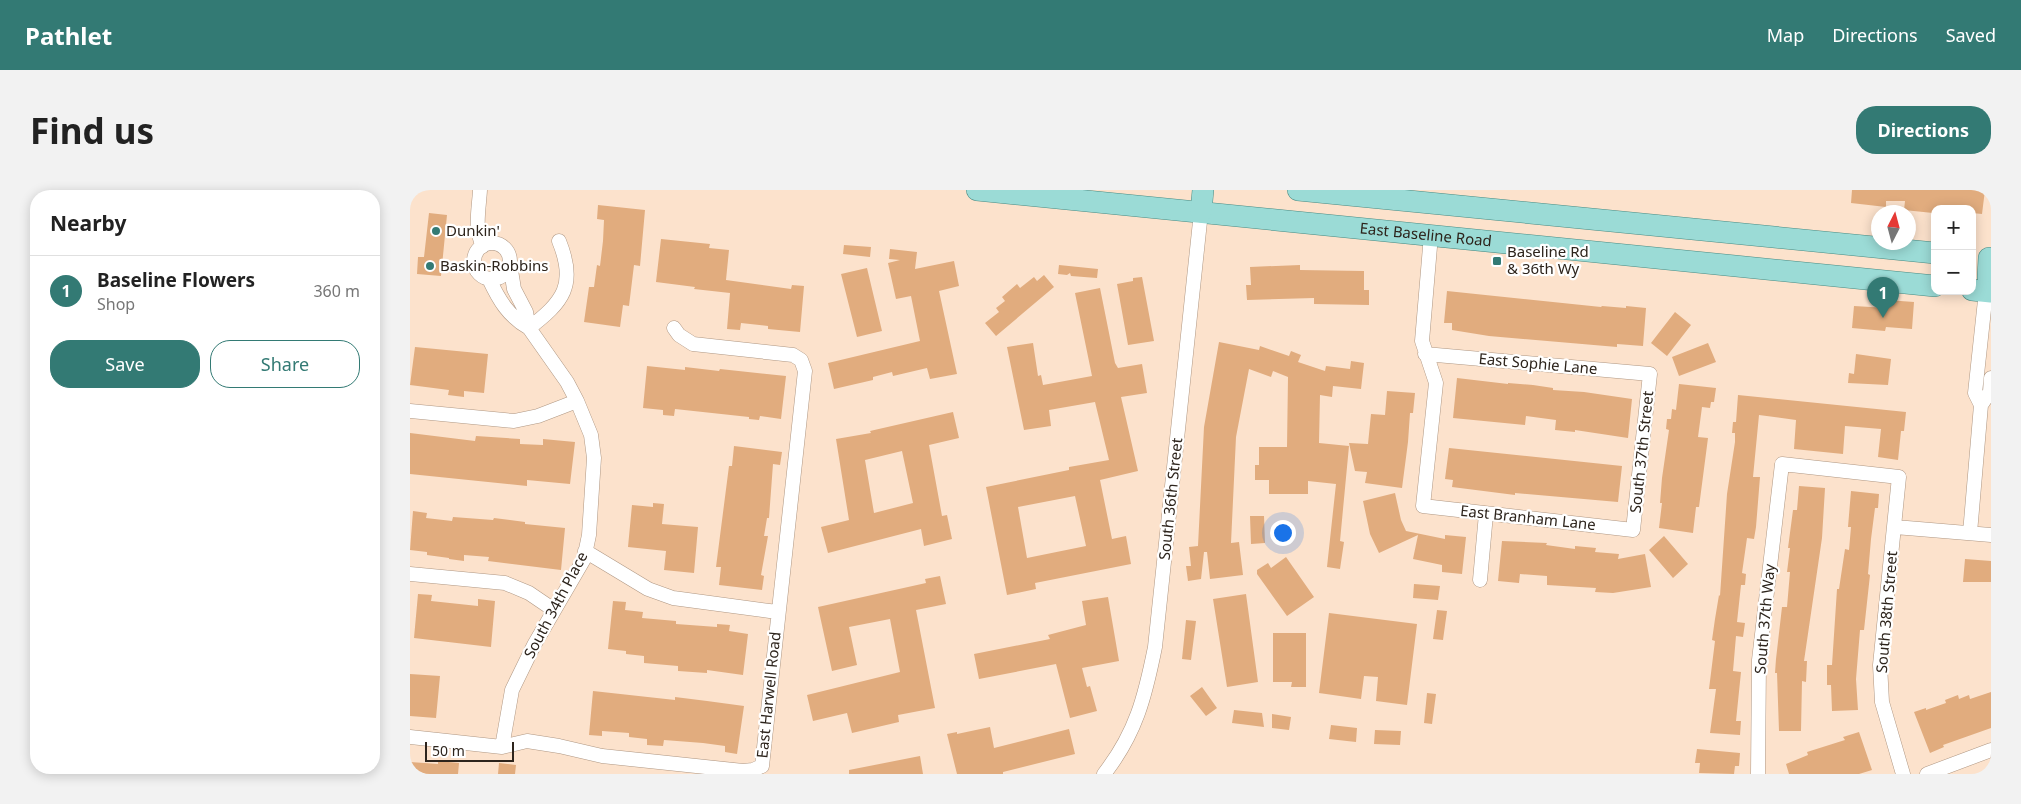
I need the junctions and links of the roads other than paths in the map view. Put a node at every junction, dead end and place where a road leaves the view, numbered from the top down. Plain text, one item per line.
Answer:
1 (480, 190) edge
2 (977, 190) edge
3 (984, 190) edge
4 (1203, 190) edge
5 (1298, 190) edge
6 (1431, 194) edge
7 (1201, 212) junction
8 (1733, 233) junction
9 (1431, 236) junction
10 (559, 241) dead end
11 (482, 246) junction
12 (1931, 253) edge
13 (510, 264) junction
14 (1730, 265) junction
15 (1931, 273) edge
16 (1985, 274) edge
17 (489, 279) junction
18 (1883, 281) junction
19 (1931, 286) edge
20 (529, 328) junction
21 (674, 328) dead end
22 (1425, 354) junction
23 (1985, 357) edge
24 (1650, 374) joint
25 (1991, 378) edge
26 (577, 401) junction
27 (1986, 406) edge
28 (410, 411) edge
29 (1782, 464) joint
30 (1486, 514) junction
31 (1895, 527) junction
32 (1633, 530) joint
33 (1970, 532) junction
34 (1991, 535) edge
35 (585, 551) junction
36 (410, 574) edge
37 (1480, 580) dead end
38 (554, 610) junction
39 (777, 612) junction
40 (410, 737) edge
41 (502, 747) junction
42 (1991, 750) edge
43 (1104, 774) edge
44 (1758, 774) edge
45 (1903, 774) edge
46 (1927, 774) edge

1 - 11 street, South 34th Place
2 - 3 main road, East Baseline Road
3 - 7 main road, East Baseline Road
4 - 7 main road
5 - 6 main road
6 - 8 main road
6 - 9 main road
7 - 9 main road, East Baseline Road
7 - 43 street, South 36th Street
8 - 12 main road
8 - 14 main road
9 - 14 main road, East Baseline Road
9 - 22 street
10 - 20 street
11 - 13 street, South 34th Place
11 - 17 street, South 34th Place
13 - 17 street
13 - 20 street, South 34th Place
14 - 18 main road, East Baseline Road
15 - 18 main road
16 - 23 street
17 - 20 street, South 34th Place
18 - 19 main road, East Baseline Road
20 - 26 street, South 34th Place
21 - 39 street, East Harwell Road
22 - 24 street, East Sophie Lane
22 - 30 street, East Branham Lane
23 - 27 street
24 - 32 street, South 37th Street
25 - 27 street
26 - 28 street
26 - 35 street, South 34th Place
27 - 33 street
29 - 31 street, South 38th Street
29 - 44 street, South 37th Way
30 - 32 street, East Branham Lane
30 - 37 street
31 - 33 street
31 - 45 street, South 38th Street
33 - 34 street
35 - 38 street, South 34th Place
35 - 39 street
36 - 38 street
38 - 41 street, South 34th Place
39 - 41 street, East Harwell Road
40 - 41 street, East Harwell Road
42 - 46 street

